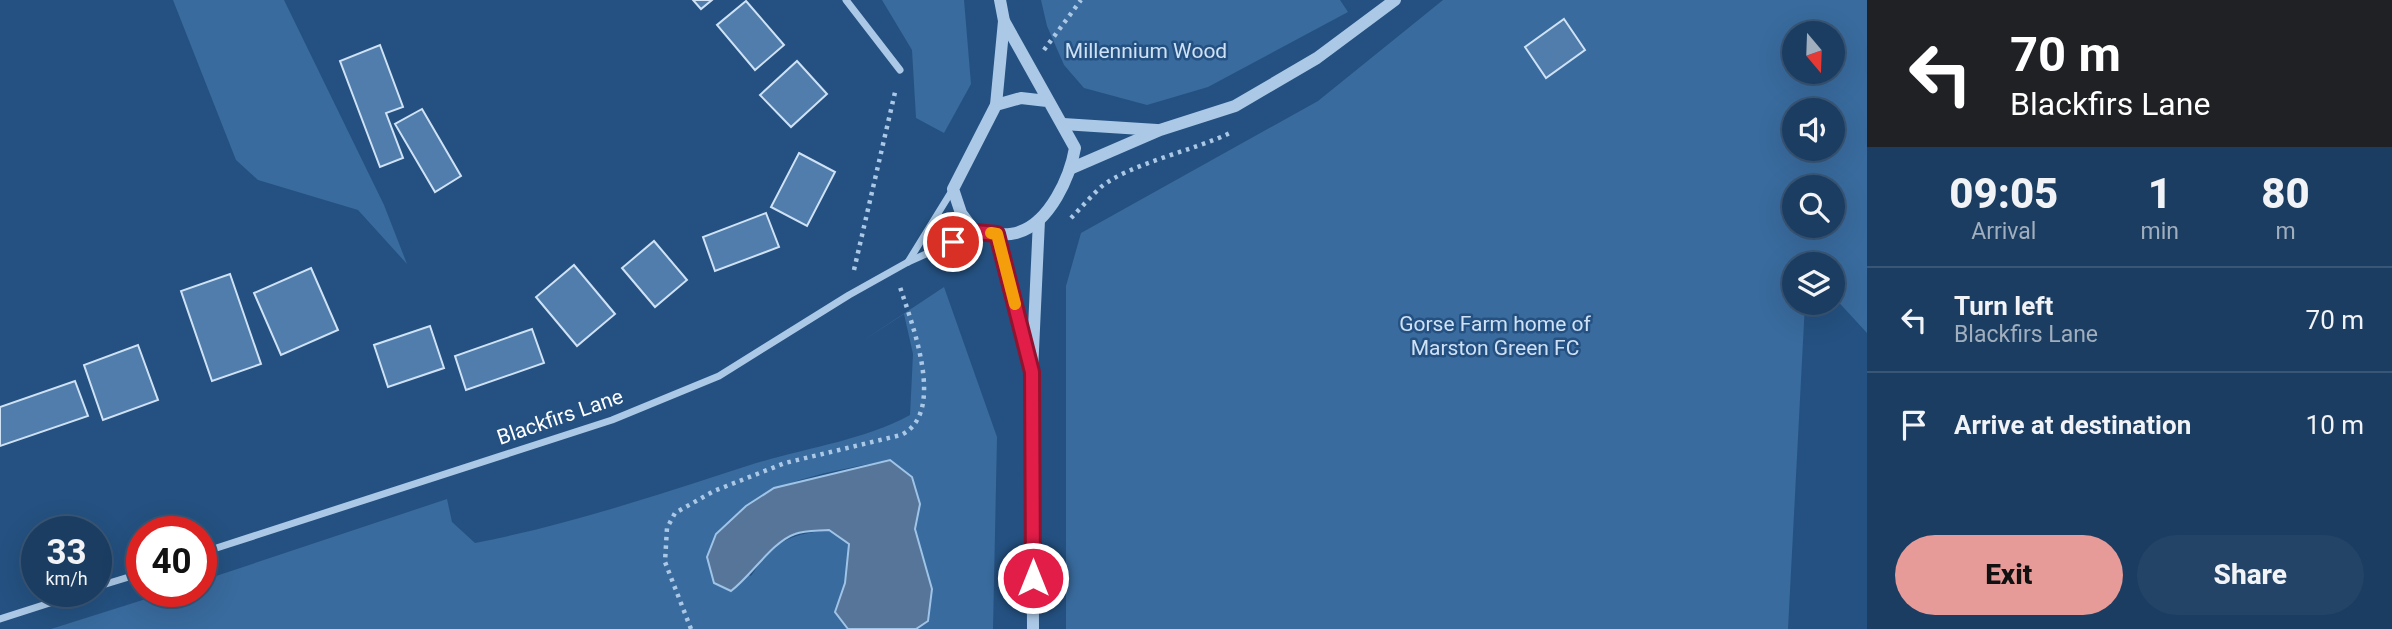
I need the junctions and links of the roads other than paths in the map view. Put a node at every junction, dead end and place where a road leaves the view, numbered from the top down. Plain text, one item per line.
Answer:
1 (846, 0) edge
2 (1000, 0) edge
3 (1395, 0) edge
4 (1004, 21) junction
5 (900, 70) road end
6 (1047, 102) junction
7 (996, 105) junction
8 (1063, 124) junction
9 (1160, 130) junction
10 (1072, 168) junction
11 (953, 188) junction
12 (1039, 220) junction
13 (975, 232) junction
14 (997, 234) junction
15 (908, 262) junction
16 (1032, 372) junction
17 (217, 548) edge
18 (37, 607) edge
19 (0, 619) edge
20 (1033, 629) edge

1 - 5 street
2 - 4 street
3 - 9 street
4 - 6 street
4 - 7 street
6 - 7 street
6 - 8 street
7 - 11 street
8 - 9 street
8 - 10 street
9 - 10 street
10 - 12 street
11 - 13 street
11 - 15 street, Blackfirs Lane
12 - 14 street
12 - 16 street
13 - 14 street
13 - 15 street, Blackfirs Lane
14 - 16 street
15 - 17 street, Blackfirs Lane
16 - 20 street
18 - 19 street

